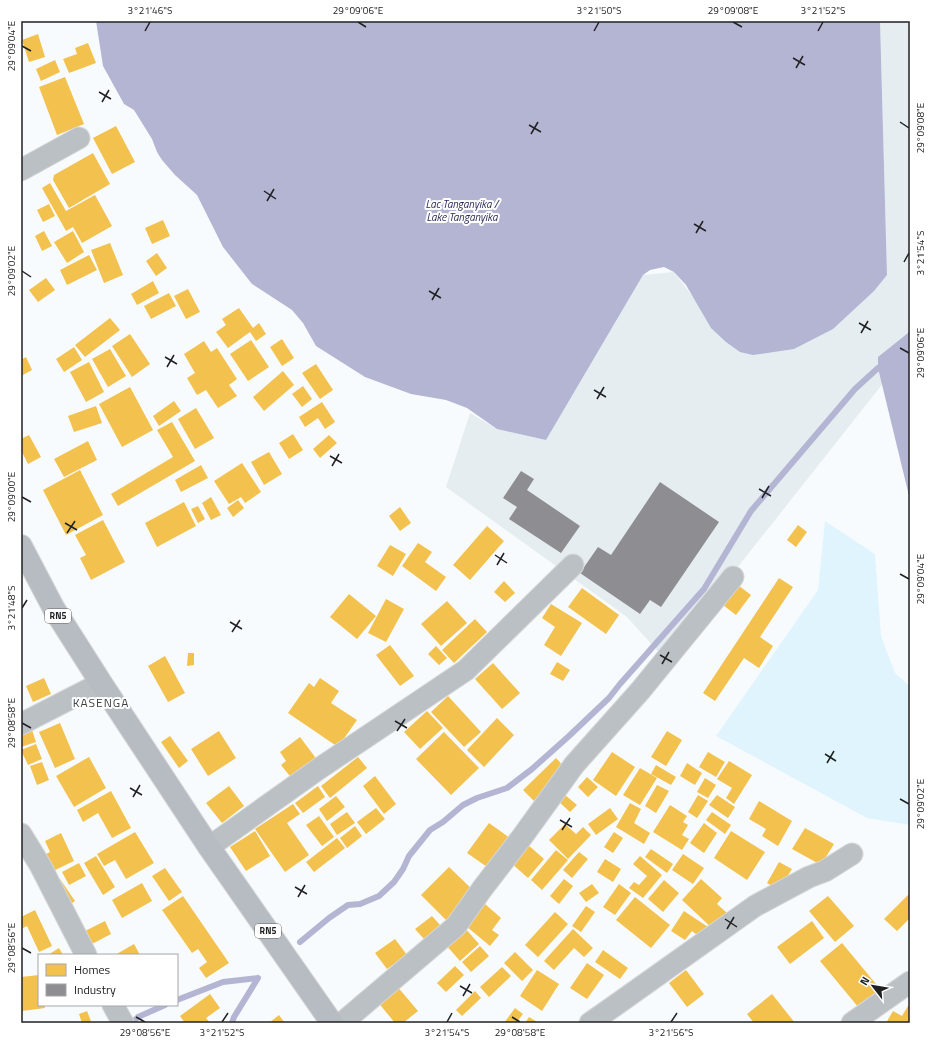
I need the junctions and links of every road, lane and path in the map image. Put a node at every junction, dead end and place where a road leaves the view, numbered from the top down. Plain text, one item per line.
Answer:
1 (79, 138) dead end
2 (21, 170) edge
3 (21, 546) edge
4 (573, 565) dead end
5 (733, 577) dead end
6 (101, 683) junction
7 (21, 724) edge
8 (21, 834) edge
9 (209, 847) junction
10 (852, 854) dead end
11 (85, 954) edge
12 (910, 982) edge
13 (114, 1006) edge
14 (123, 1023) edge
15 (332, 1023) edge
16 (342, 1023) edge
17 (590, 1023) edge
18 (852, 1023) edge

1 - 2 street
3 - 6 highway, RN5
4 - 9 street
5 - 16 street
6 - 7 street
6 - 9 highway, RN5
8 - 11 street
9 - 15 highway, RN5
10 - 17 street
12 - 18 street
13 - 14 street

